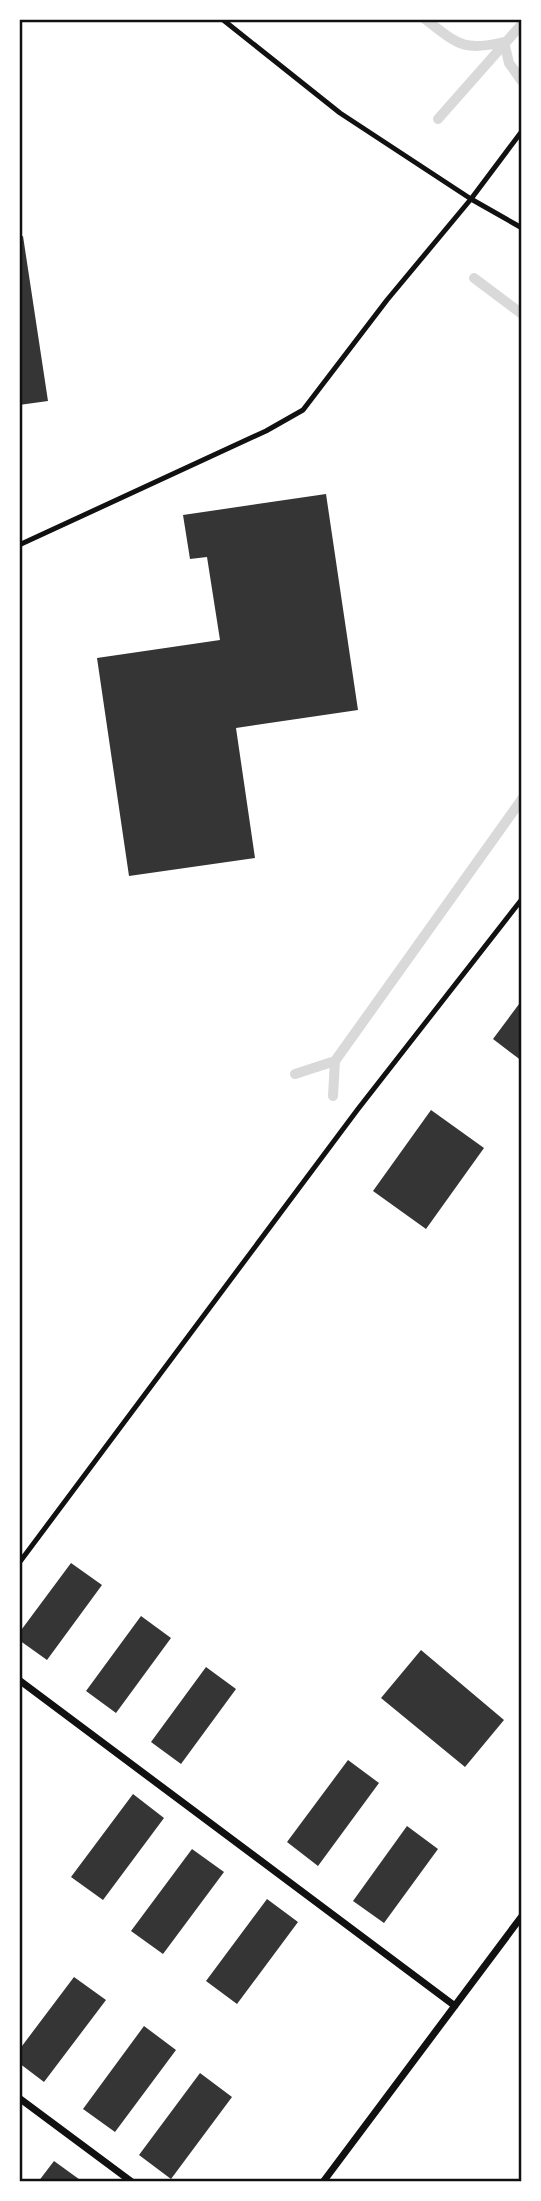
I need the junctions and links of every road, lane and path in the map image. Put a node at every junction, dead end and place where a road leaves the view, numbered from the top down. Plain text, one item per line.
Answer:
1 (222, 19) edge
2 (522, 131) edge
3 (471, 199) junction
4 (522, 228) edge
5 (19, 545) edge
6 (522, 899) edge
7 (19, 1563) edge
8 (19, 1679) edge
9 (522, 1916) edge
10 (455, 2006) junction
11 (19, 2098) edge
12 (132, 2182) edge
13 (323, 2182) edge

1 - 3 lane
2 - 3 lane
3 - 4 lane
3 - 5 lane
6 - 7 lane
8 - 10 street
9 - 10 street
10 - 13 street
11 - 12 street

